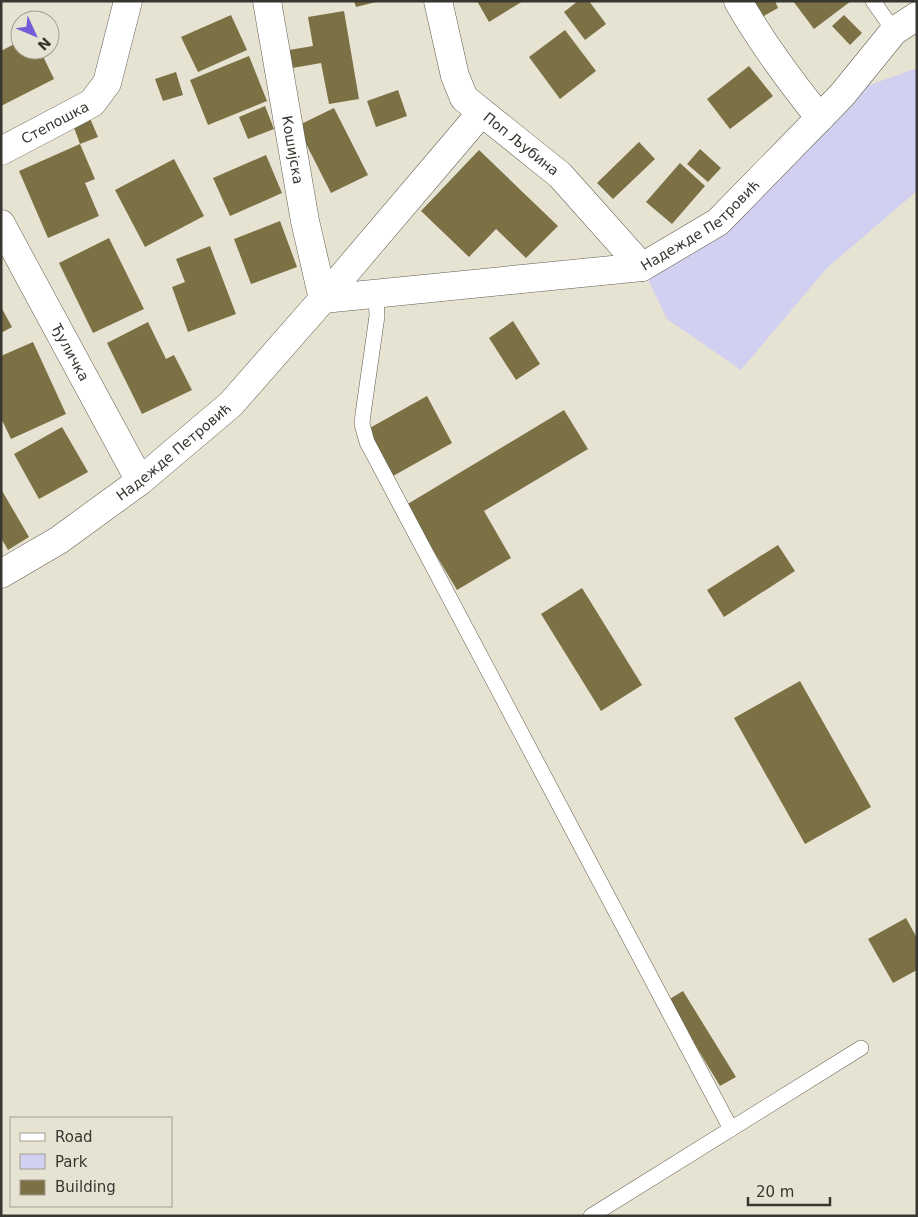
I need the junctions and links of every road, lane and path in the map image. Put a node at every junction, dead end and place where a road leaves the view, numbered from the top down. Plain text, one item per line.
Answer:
1 (128, 1) edge
2 (267, 1) edge
3 (438, 1) edge
4 (738, 1) edge
5 (873, 1) edge
6 (917, 16) edge
7 (894, 31) junction
8 (481, 113) junction
9 (820, 118) junction
10 (1, 152) edge
11 (1, 224) edge
12 (642, 267) junction
13 (376, 294) junction
14 (323, 299) junction
15 (140, 481) junction
16 (1, 574) edge
17 (861, 1048) dead end
18 (731, 1129) junction
19 (591, 1216) edge

1 - 10 street, Степошка
2 - 14 street, Кошијска
3 - 8 street, Поп Љубина
4 - 9 street
5 - 7 lane
6 - 7 street, Надежде Петровић
7 - 9 street, Надежде Петровић
8 - 12 street, Поп Љубина
8 - 14 street, Надежде Петровић
9 - 12 street, Надежде Петровић
11 - 15 street, Ђуличка
12 - 13 street, Надежде Петровић
13 - 14 street, Надежде Петровић
13 - 18 lane
14 - 15 street, Надежде Петровић
15 - 16 street, Надежде Петровић
17 - 18 lane
18 - 19 lane

